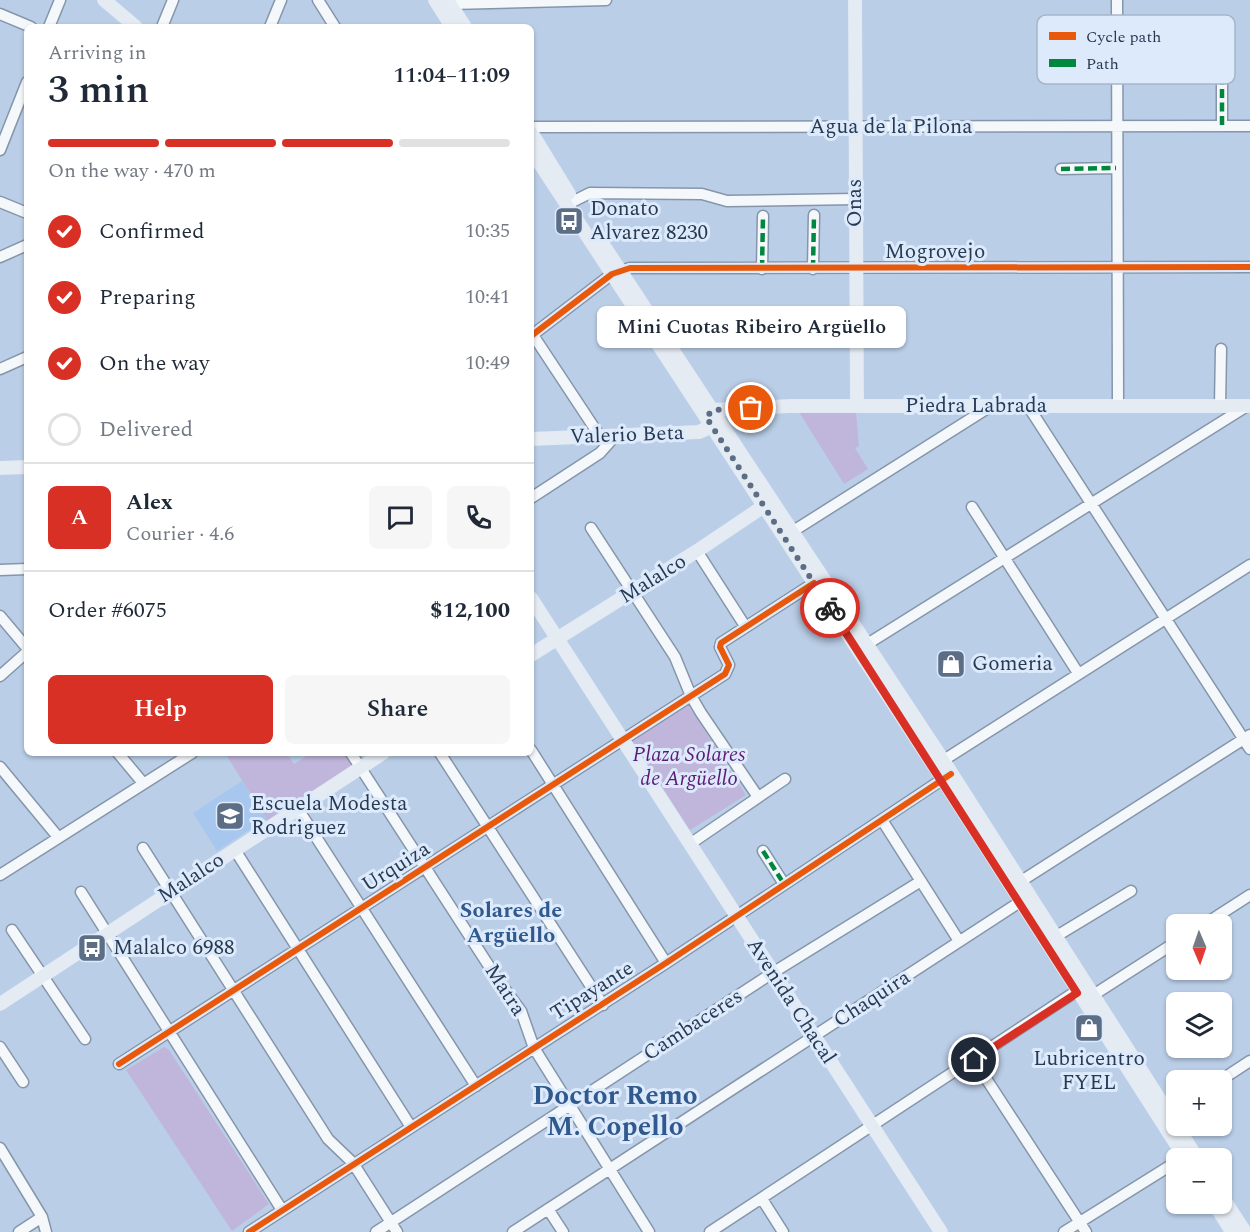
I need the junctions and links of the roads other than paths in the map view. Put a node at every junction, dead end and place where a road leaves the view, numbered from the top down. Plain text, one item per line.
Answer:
1 (60, 0) edge
2 (104, 0) edge
3 (172, 0) edge
4 (281, 0) edge
5 (318, 0) edge
6 (435, 0) edge
7 (606, 0) edge
8 (855, 0) edge
9 (1117, 0) edge
10 (449, 2) edge
11 (0, 14) edge
12 (1117, 15) edge
13 (24, 24) edge
14 (50, 24) edge
15 (132, 24) edge
16 (163, 24) edge
17 (271, 24) edge
18 (333, 24) edge
19 (451, 24) edge
20 (463, 24) edge
21 (1116, 84) edge
22 (1222, 84) edge
23 (24, 90) edge
24 (1116, 126) junction
25 (1222, 126) junction
26 (1250, 126) edge
27 (534, 127) edge
28 (855, 127) junction
29 (534, 137) edge
30 (0, 150) edge
31 (534, 154) edge
32 (1116, 168) junction
33 (1061, 169) dead end
34 (855, 199) junction
35 (574, 201) junction
36 (0, 202) edge
37 (24, 212) edge
38 (814, 215) dead end
39 (762, 216) dead end
40 (24, 246) edge
41 (0, 257) edge
42 (1250, 267) edge
43 (1117, 268) junction
44 (762, 269) junction
45 (813, 269) junction
46 (856, 269) junction
47 (616, 272) junction
48 (534, 333) edge
49 (534, 337) edge
50 (1221, 349) dead end
51 (24, 358) edge
52 (0, 369) edge
53 (857, 406) junction
54 (991, 406) junction
55 (1028, 406) junction
56 (1118, 406) junction
57 (1220, 406) junction
58 (1248, 406) edge
59 (713, 419) junction
60 (599, 435) junction
61 (616, 435) junction
62 (534, 439) edge
63 (24, 467) edge
64 (0, 468) edge
65 (534, 496) edge
66 (768, 504) junction
67 (1091, 504) junction
68 (972, 507) dead end
69 (591, 528) dead end
70 (789, 534) junction
71 (697, 551) junction
72 (1004, 558) junction
73 (1250, 565) edge
74 (24, 569) edge
75 (0, 570) edge
76 (814, 583) junction
77 (632, 592) junction
78 (534, 603) edge
79 (0, 616) edge
80 (1166, 618) junction
81 (745, 626) junction
82 (557, 638) junction
83 (24, 646) edge
84 (862, 647) junction
85 (24, 653) edge
86 (534, 653) edge
87 (1078, 673) junction
88 (0, 675) edge
89 (691, 696) junction
90 (624, 739) junction
91 (1248, 741) edge
92 (534, 755) edge
93 (120, 756) edge
94 (187, 756) edge
95 (353, 756) edge
96 (378, 756) edge
97 (442, 756) edge
98 (939, 763) junction
99 (0, 767) edge
100 (361, 767) junction
101 (947, 777) junction
102 (785, 779) dead end
103 (143, 783) junction
104 (554, 785) junction
105 (758, 797) junction
106 (298, 809) junction
107 (882, 820) junction
108 (489, 827) junction
109 (58, 837) junction
110 (690, 844) junction
111 (143, 848) dead end
112 (235, 850) junction
113 (763, 851) dead end
114 (426, 868) junction
115 (0, 875) edge
116 (921, 880) junction
117 (784, 884) junction
118 (1016, 885) junction
119 (170, 891) junction
120 (1131, 891) dead end
121 (81, 892) dead end
122 (1250, 895) edge
123 (1020, 902) junction
124 (361, 908) junction
125 (1221, 914) edge
126 (736, 916) junction
127 (12, 930) dead end
128 (106, 934) junction
129 (1055, 937) junction
130 (959, 941) junction
131 (1166, 948) edge
132 (298, 949) junction
133 (666, 963) junction
134 (774, 972) junction
135 (43, 976) junction
136 (233, 990) junction
137 (1077, 993) junction
138 (1092, 993) junction
139 (0, 1004) edge
140 (603, 1005) junction
141 (168, 1032) junction
142 (814, 1036) junction
143 (85, 1040) dead end
144 (0, 1047) edge
145 (534, 1048) junction
146 (974, 1060) junction
147 (1250, 1061) edge
148 (119, 1064) dead end
149 (1232, 1073) edge
150 (23, 1082) dead end
151 (476, 1086) junction
152 (570, 1106) junction
153 (1166, 1106) edge
154 (411, 1127) junction
155 (872, 1127) junction
156 (0, 1148) edge
157 (1175, 1148) edge
158 (353, 1163) junction
159 (1166, 1169) edge
160 (608, 1170) junction
161 (762, 1199) junction
162 (548, 1209) junction
163 (282, 1210) junction
164 (1232, 1213) edge
165 (1221, 1214) edge
166 (42, 1217) junction
167 (1079, 1222) junction
168 (394, 1227) edge
169 (1250, 1228) edge
170 (19, 1232) edge
171 (46, 1232) edge
172 (249, 1232) edge
173 (376, 1232) edge
174 (513, 1232) edge
175 (563, 1232) edge
176 (649, 1232) edge
177 (710, 1232) edge
178 (783, 1232) edge
179 (941, 1232) edge
180 (1064, 1232) edge
181 (1086, 1232) edge
182 (1232, 1232) edge
183 (1244, 1232) edge

1 - 14 street
2 - 15 main road
3 - 16 street
4 - 17 street
5 - 18 street
6 - 19 main road
7 - 10 street
8 - 28 main road, Onas
9 - 12 street
10 - 20 main road
11 - 13 street
21 - 24 street
22 - 25 street
23 - 30 street
24 - 25 street, Agua de la Pilona
24 - 28 street, Agua de la Pilona
24 - 32 street
25 - 26 street, Agua de la Pilona
27 - 28 street, Agua de la Pilona
28 - 34 main road, Onas
29 - 35 main road
31 - 47 main road
32 - 33 street
32 - 43 street
34 - 35 street
34 - 46 main road, Onas
35 - 47 main road
36 - 37 street
38 - 45 street
39 - 44 street
40 - 41 street
42 - 43 street, Mogrovejo
43 - 46 street, Mogrovejo
43 - 56 street
44 - 45 street, Mogrovejo
44 - 47 street, Mogrovejo
45 - 46 street, Mogrovejo
46 - 53 main road, Onas
47 - 48 street
47 - 59 main road
49 - 60 street
50 - 57 street
51 - 52 street
53 - 54 main road, Piedra Labrada
53 - 59 main road, Piedra Labrada
54 - 55 main road, Piedra Labrada
54 - 70 street
55 - 56 main road, Piedra Labrada
55 - 67 street
56 - 57 main road, Piedra Labrada
57 - 58 main road, Piedra Labrada
58 - 67 street
59 - 61 main road, Valerio Beta
59 - 66 main road
60 - 61 main road, Valerio Beta
60 - 62 main road, Valerio Beta
61 - 65 street
63 - 64 main road
66 - 70 main road
66 - 71 main road, Malalco
67 - 72 street
67 - 80 street
68 - 72 street
69 - 77 street
70 - 76 main road
70 - 84 main road
71 - 77 main road, Malalco
71 - 81 street
72 - 84 street
72 - 87 street
73 - 80 street
74 - 75 street
76 - 81 street
76 - 84 main road
77 - 82 main road, Malalco
77 - 89 street
78 - 82 main road, Avenida Chacal
79 - 83 street
80 - 87 street
80 - 91 street
81 - 89 street, Urquiza
82 - 86 main road, Malalco
82 - 90 main road, Avenida Chacal
84 - 98 main road
85 - 88 street
87 - 98 street
89 - 90 street, Urquiza
89 - 105 street
90 - 104 street, Urquiza
90 - 110 main road, Avenida Chacal
91 - 118 street
92 - 104 street
93 - 103 street
94 - 103 street
95 - 100 street, Matra
96 - 100 main road, Malalco
97 - 108 street
98 - 101 main road
99 - 109 street
100 - 106 main road, Malalco
100 - 114 street, Matra
101 - 107 street, Tipayante
101 - 118 main road
102 - 105 street
103 - 109 street
104 - 108 street, Urquiza
104 - 133 street
105 - 110 street
106 - 112 main road, Malalco
106 - 124 street
107 - 116 street
107 - 117 street, Tipayante
108 - 114 street, Urquiza
108 - 140 street
109 - 115 street
110 - 126 main road, Avenida Chacal
111 - 119 street
112 - 119 main road, Malalco
112 - 132 street
113 - 117 street
114 - 124 street, Urquiza
114 - 145 street, Matra
116 - 130 street
116 - 134 street, Cambaceres
117 - 126 street, Tipayante
118 - 123 main road
118 - 129 main road
119 - 128 main road, Malalco
119 - 136 street
120 - 129 street
121 - 128 street
122 - 125 street
123 - 130 street, Chaquira
123 - 137 main road
124 - 132 street, Urquiza
124 - 151 street
126 - 133 street, Tipayante
126 - 134 main road, Avenida Chacal
127 - 135 street
128 - 135 main road, Malalco
128 - 141 street
129 - 138 main road
130 - 142 street, Chaquira
131 - 138 street
132 - 136 street, Urquiza
132 - 154 street
133 - 140 street, Tipayante
134 - 142 main road, Avenida Chacal
134 - 152 street, Cambaceres
135 - 139 main road, Malalco
135 - 143 street
136 - 141 street, Urquiza
136 - 158 street
137 - 138 street
137 - 146 street
137 - 157 main road
138 - 153 main road
140 - 145 street, Tipayante
141 - 148 street, Urquiza
141 - 163 street
142 - 155 main road, Avenida Chacal
142 - 160 street, Chaquira
144 - 150 street
145 - 151 street, Tipayante
145 - 152 street, Matra
146 - 155 street
146 - 167 street
147 - 149 street
151 - 154 street, Tipayante
152 - 160 street, Matra
152 - 168 street, Cambaceres
154 - 158 street, Tipayante
155 - 161 street
155 - 179 main road, Avenida Chacal
156 - 166 street
158 - 163 street, Tipayante
158 - 168 street
159 - 167 street
160 - 162 street, Chaquira
160 - 176 street, Matra
161 - 177 street
161 - 178 street
162 - 174 street, Chaquira
162 - 175 street
163 - 172 street, Tipayante
164 - 183 main road
165 - 182 main road
166 - 170 street
166 - 171 street
167 - 180 street
167 - 181 street
168 - 173 street, Cambaceres
169 - 183 main road

